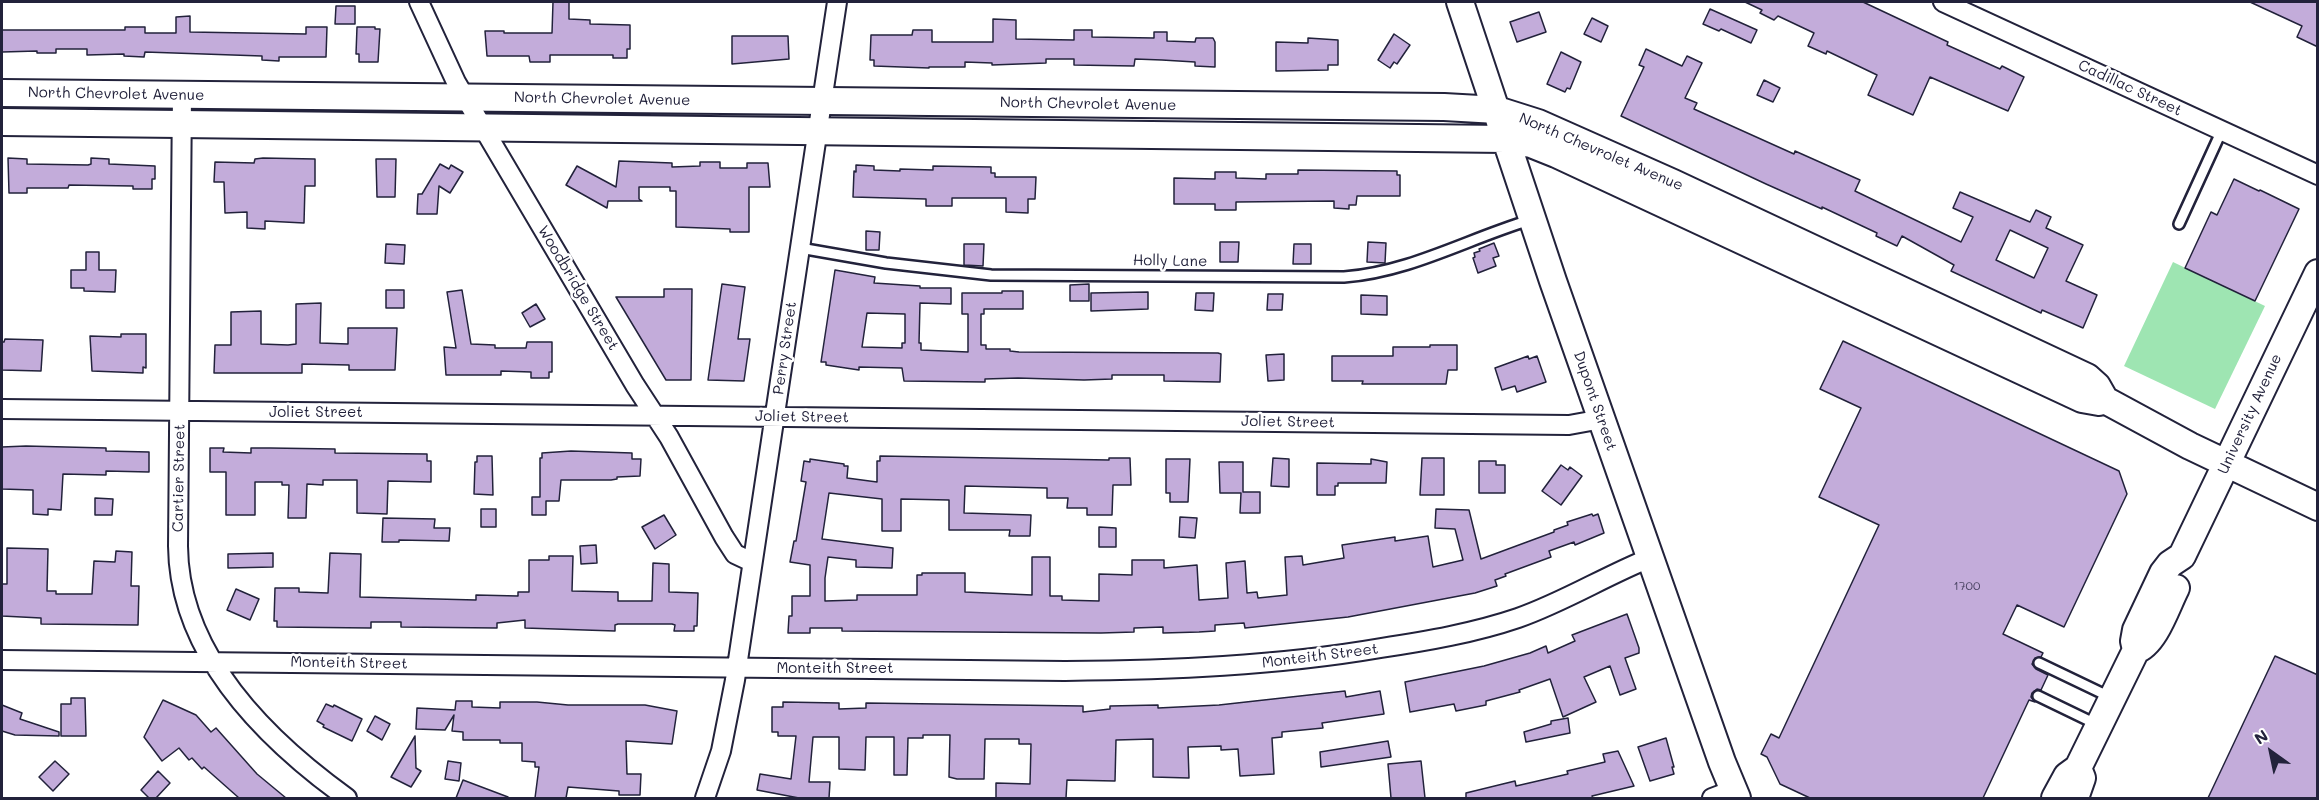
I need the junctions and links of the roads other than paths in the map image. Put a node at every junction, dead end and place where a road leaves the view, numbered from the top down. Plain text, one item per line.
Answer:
1 (419, 2) edge
2 (837, 2) edge
3 (1460, 2) edge
4 (1943, 2) edge
5 (2, 93) edge
6 (182, 94) junction
7 (464, 97) junction
8 (822, 101) junction
9 (1146, 104) junction
10 (1497, 110) junction
11 (2, 122) edge
12 (182, 124) junction
13 (482, 127) junction
14 (818, 130) junction
15 (2222, 130) junction
16 (1146, 134) junction
17 (1505, 139) junction
18 (2318, 175) edge
19 (1532, 220) junction
20 (2179, 224) dead end
21 (800, 248) junction
22 (2318, 273) edge
23 (1843, 275) junction
24 (2, 409) edge
25 (180, 411) junction
26 (655, 415) junction
27 (774, 416) junction
28 (1602, 419) junction
29 (2226, 463) junction
30 (2318, 507) edge
31 (1650, 558) junction
32 (752, 562) junction
33 (2, 660) edge
34 (213, 663) junction
35 (2039, 663) dead end
36 (737, 667) junction
37 (2038, 696) dead end
38 (2112, 698) junction
39 (2099, 725) junction
40 (2078, 768) junction
41 (1727, 795) edge
42 (347, 798) edge
43 (705, 798) edge
44 (2055, 798) edge
45 (2075, 798) edge

1 - 7 street, Woodbridge Street
2 - 8 street, Perry Street
3 - 10 street, Dupont Street
4 - 15 street, Cadillac Street
5 - 6 street, North Chevrolet Avenue
6 - 7 street, North Chevrolet Avenue
6 - 12 street, Cartier Street
7 - 8 street, North Chevrolet Avenue
7 - 13 street, Woodbridge Street
8 - 9 street, North Chevrolet Avenue
8 - 14 street, Perry Street
9 - 10 street, North Chevrolet Avenue
9 - 16 street
10 - 17 street, Dupont Street
10 - 23 street, North Chevrolet Avenue
11 - 12 street, North Chevrolet Avenue
12 - 13 street, North Chevrolet Avenue
12 - 25 street, Cartier Street
13 - 14 street, North Chevrolet Avenue
13 - 26 street, Woodbridge Street
14 - 16 street, North Chevrolet Avenue
14 - 21 street, Perry Street
15 - 18 street, Cadillac Street
15 - 20 lane
16 - 17 street, North Chevrolet Avenue
17 - 19 street, Dupont Street
17 - 23 street, North Chevrolet Avenue
19 - 21 lane, Holly Lane
19 - 28 street, Dupont Street
21 - 27 street, Perry Street
22 - 29 street, University Avenue
23 - 29 street, North Chevrolet Avenue
24 - 25 street, Joliet Street
25 - 26 street, Joliet Street
25 - 34 street, Cartier Street
26 - 27 street, Joliet Street
26 - 32 street, Woodbridge Street
27 - 28 street, Joliet Street
27 - 32 street, Perry Street
28 - 31 street, Dupont Street
29 - 30 street, North Chevrolet Avenue
29 - 38 street, University Avenue
31 - 36 street, Monteith Street
31 - 41 street, Dupont Street
32 - 36 street, Perry Street
33 - 34 street, Monteith Street
34 - 36 street, Monteith Street
34 - 42 street, Cartier Street
35 - 38 lane
36 - 43 street, Perry Street
37 - 39 lane
38 - 39 street, University Avenue
39 - 40 street, University Avenue
40 - 44 street, University Avenue
40 - 45 street, University Avenue

